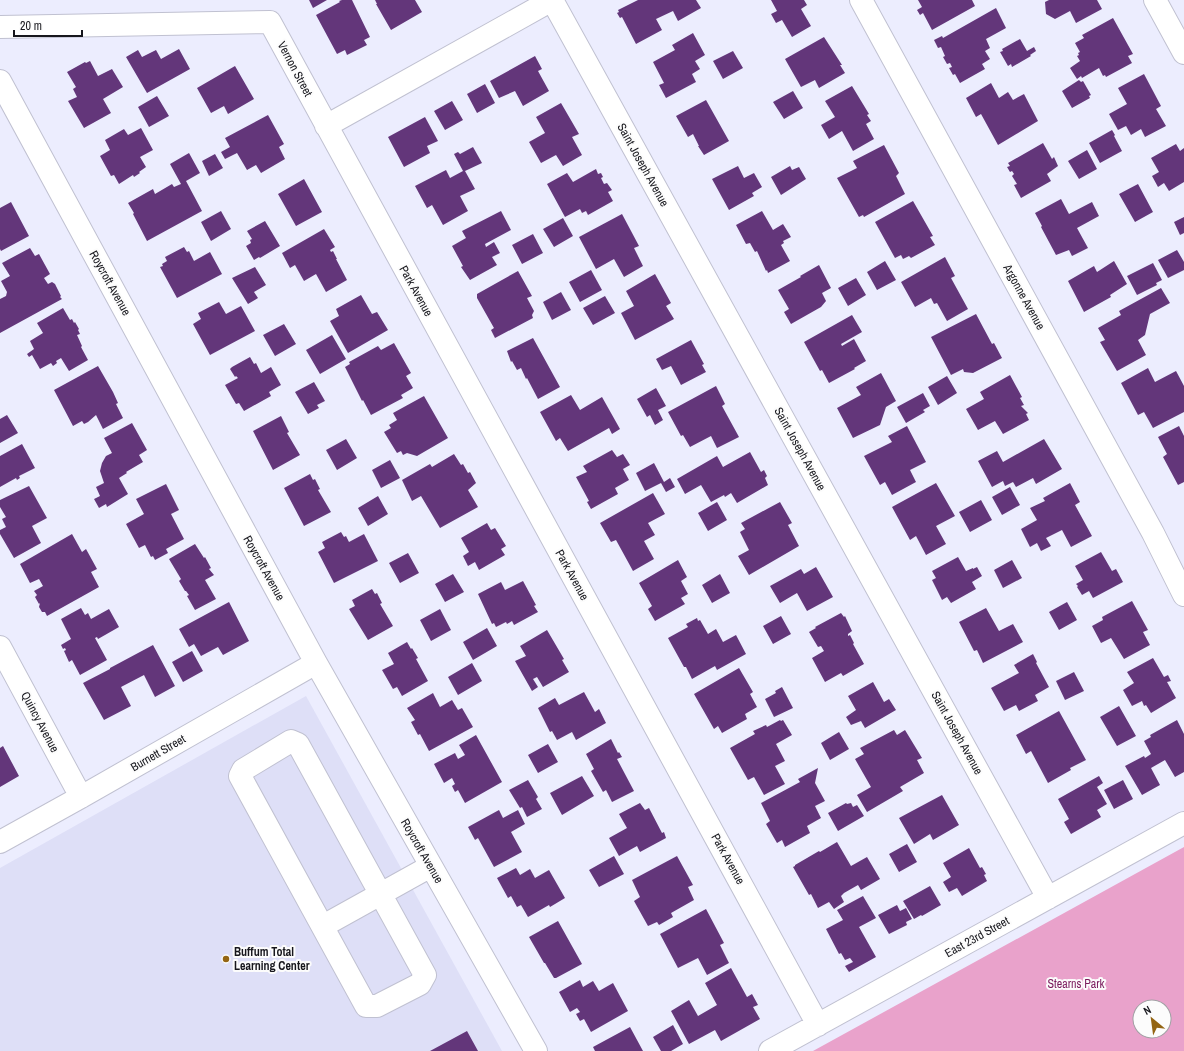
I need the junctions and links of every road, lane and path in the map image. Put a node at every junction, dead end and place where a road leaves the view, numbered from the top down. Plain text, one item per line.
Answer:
1 (552, 0) edge
2 (861, 0) edge
3 (1155, 0) edge
4 (0, 27) edge
5 (1184, 53) edge
6 (0, 81) edge
7 (326, 126) junction
8 (1184, 595) edge
9 (0, 647) edge
10 (316, 663) junction
11 (81, 798) junction
12 (1184, 823) edge
13 (0, 842) edge
14 (431, 866) junction
15 (381, 894) junction
16 (1048, 898) junction
17 (323, 926) junction
18 (818, 1025) junction
19 (536, 1051) edge
20 (770, 1051) edge

1 - 7 street
1 - 16 street, Saint Joseph Avenue
2 - 8 street, Argonne Avenue
3 - 5 street
4 - 7 street, Vernon Street
6 - 10 street, Roycroft Avenue
7 - 18 street, Park Avenue
9 - 11 street, Quincy Avenue
10 - 11 street, Burnett Street
10 - 14 street, Roycroft Avenue
11 - 13 street, Burnett Street
12 - 16 street, East 23rd Street
14 - 15 street
14 - 19 street, Roycroft Avenue
15 - 17 street
15 - 17 street
15 - 17 street
16 - 18 street, East 23rd Street
18 - 20 street, East 23rd Street

